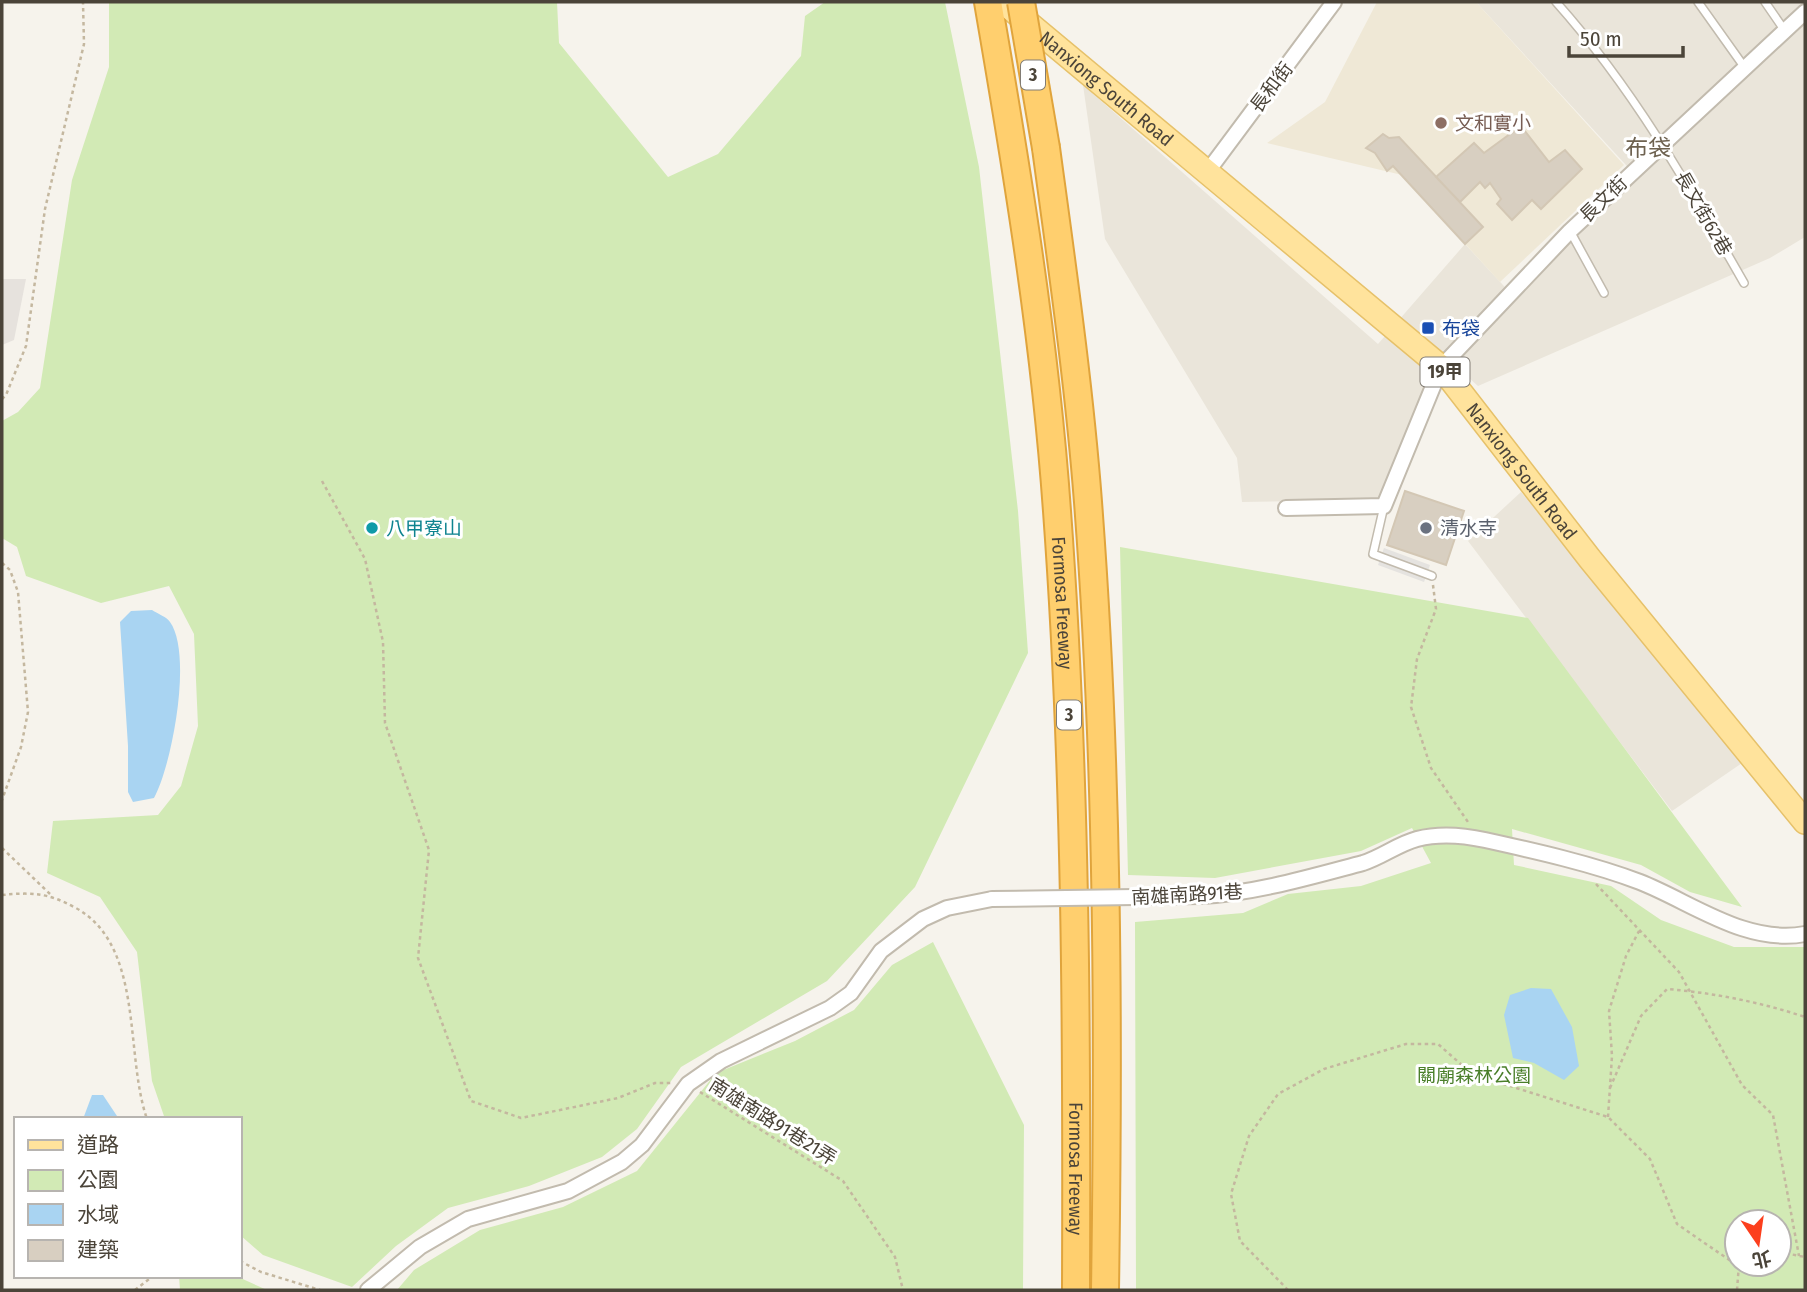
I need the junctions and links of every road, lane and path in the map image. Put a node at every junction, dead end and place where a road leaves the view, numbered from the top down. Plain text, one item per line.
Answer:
1 (83, 2) edge
2 (988, 2) edge
3 (1003, 2) edge
4 (1021, 2) edge
5 (1334, 2) edge
6 (1556, 2) edge
7 (1699, 2) edge
8 (1765, 2) edge
9 (1805, 12) edge
10 (1785, 31) junction
11 (1745, 69) junction
12 (1663, 142) junction
13 (1208, 171) junction
14 (1570, 231) junction
15 (1744, 283) dead end
16 (1604, 292) dead end
17 (1441, 367) junction
18 (2, 399) edge
19 (322, 481) dead end
20 (1384, 506) junction
21 (1286, 508) dead end
22 (2, 563) edge
23 (1432, 576) joint
24 (2, 800) edge
25 (1805, 822) edge
26 (1484, 840) junction
27 (2, 848) edge
28 (1591, 881) dead end
29 (2, 895) edge
30 (50, 895) junction
31 (1640, 929) junction
32 (1805, 933) edge
33 (1689, 990) junction
34 (1805, 1017) edge
35 (688, 1084) junction
36 (1610, 1088) junction
37 (146, 1117) edge
38 (1608, 1117) junction
39 (1723, 1255) edge
40 (1793, 1255) edge
41 (1799, 1256) junction
42 (1805, 1257) edge
43 (242, 1262) edge
44 (150, 1278) edge
45 (135, 1290) edge
46 (320, 1290) edge
47 (368, 1290) edge
48 (903, 1290) edge
49 (1076, 1290) edge
50 (1105, 1290) edge
51 (1288, 1290) edge

1 - 18 path
2 - 49 highway, Formosa Freeway / 3
3 - 13 main road, Nanxiong South Road / 19甲
4 - 50 highway, Formosa Freeway / 3, bridge
5 - 13 street, 長和街
6 - 12 lane, 長文街62巷
7 - 11 lane
8 - 10 lane
9 - 10 street, 長文街
10 - 11 street, 長文街
11 - 12 street, 長文街
12 - 14 street, 長文街
12 - 15 lane, 長文街62巷
13 - 17 main road, Nanxiong South Road / 19甲
14 - 16 lane
14 - 17 street, 長文街
17 - 20 street
17 - 25 main road, Nanxiong South Road / 19甲
19 - 35 path
20 - 21 street
20 - 23 lane
22 - 24 path
23 - 26 path
26 - 32 street, 南雄南路91巷
26 - 35 street, 南雄南路91巷, bridge
27 - 30 path
28 - 31 path
29 - 30 path
30 - 37 path
31 - 33 path
31 - 36 path
33 - 34 path
33 - 36 path
33 - 41 path
35 - 47 street, 南雄南路91巷
35 - 48 path, 南雄南路91巷21弄
36 - 38 path
38 - 39 path
38 - 51 path
40 - 41 path
41 - 42 path
43 - 46 path
44 - 45 path

